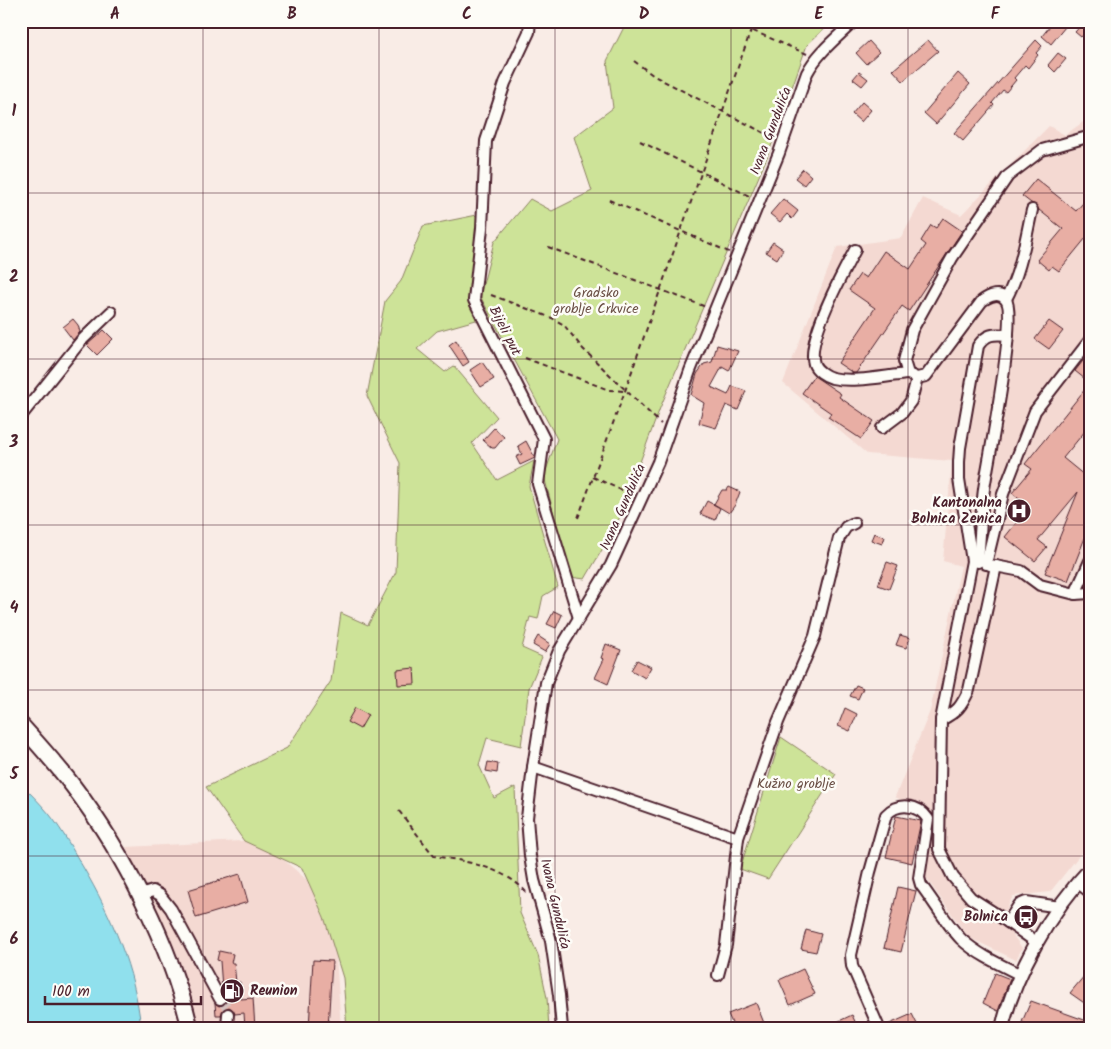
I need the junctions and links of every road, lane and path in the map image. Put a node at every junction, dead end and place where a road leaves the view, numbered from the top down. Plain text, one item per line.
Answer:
1 (530, 21) edge
2 (738, 21) edge
3 (854, 21) edge
4 (751, 30) junction
5 (816, 58) junction
6 (634, 61) dead end
7 (722, 111) junction
8 (1090, 139) edge
9 (640, 141) dead end
10 (783, 142) junction
11 (701, 172) junction
12 (609, 200) dead end
13 (759, 201) junction
14 (1032, 210) dead end
15 (680, 231) junction
16 (548, 246) dead end
17 (855, 250) dead end
18 (736, 255) junction
19 (660, 289) junction
20 (491, 295) dead end
21 (1006, 299) junction
22 (715, 311) junction
23 (111, 312) dead end
24 (1008, 335) junction
25 (1090, 340) edge
26 (525, 358) dead end
27 (912, 376) junction
28 (625, 391) junction
29 (21, 416) edge
30 (882, 428) dead end
31 (669, 432) junction
32 (593, 476) junction
33 (641, 500) junction
34 (578, 518) dead end
35 (854, 523) dead end
36 (1090, 561) edge
37 (983, 563) junction
38 (1090, 593) edge
39 (1075, 594) junction
40 (579, 618) junction
41 (941, 720) junction
42 (21, 725) edge
43 (533, 767) junction
44 (399, 811) dead end
45 (738, 838) junction
46 (1090, 869) edge
47 (1077, 882) junction
48 (1090, 892) edge
49 (140, 895) junction
50 (529, 896) dead end
51 (1060, 907) junction
52 (1008, 922) junction
53 (1036, 942) junction
54 (718, 975) dead end
55 (1021, 975) junction
56 (220, 999) tunnel mouth
57 (228, 1014) tunnel mouth
58 (190, 1028) edge
59 (227, 1028) edge
60 (562, 1028) edge
61 (879, 1028) edge
62 (1002, 1028) edge

1 - 40 street, Bijeli put
2 - 4 path
3 - 5 street, Ivana Gundulića
4 - 5 path
4 - 7 path
5 - 10 street, Ivana Gundulića
6 - 7 path
7 - 10 path
7 - 11 path
8 - 27 street
9 - 11 path
10 - 13 street, Ivana Gundulića
11 - 13 path
11 - 15 path
12 - 15 path
13 - 18 street, Ivana Gundulića
14 - 21 street
15 - 18 path
15 - 19 path
16 - 19 path
17 - 27 street
18 - 22 street, Ivana Gundulića
19 - 22 path
19 - 28 path
20 - 28 path
21 - 24 street
21 - 27 street
22 - 31 street, Ivana Gundulića
23 - 29 street
24 - 37 street
24 - 37 street
25 - 37 street
26 - 28 path
27 - 30 street
28 - 31 path
28 - 32 path
31 - 33 street, Ivana Gundulića
32 - 33 path
32 - 34 path
33 - 40 street, Ivana Gundulića
35 - 45 street
36 - 39 street
37 - 39 street
37 - 41 street
37 - 41 street
38 - 39 street
40 - 43 street, Ivana Gundulića
41 - 52 street
42 - 49 highway
43 - 45 street
43 - 60 street, Ivana Gundulića
44 - 50 path
45 - 54 street
46 - 47 main road
47 - 48 street
47 - 51 main road
49 - 56 street
49 - 58 highway
51 - 52 street
51 - 53 main road
52 - 53 street
53 - 55 main road
55 - 61 street
55 - 62 main road
57 - 59 street

